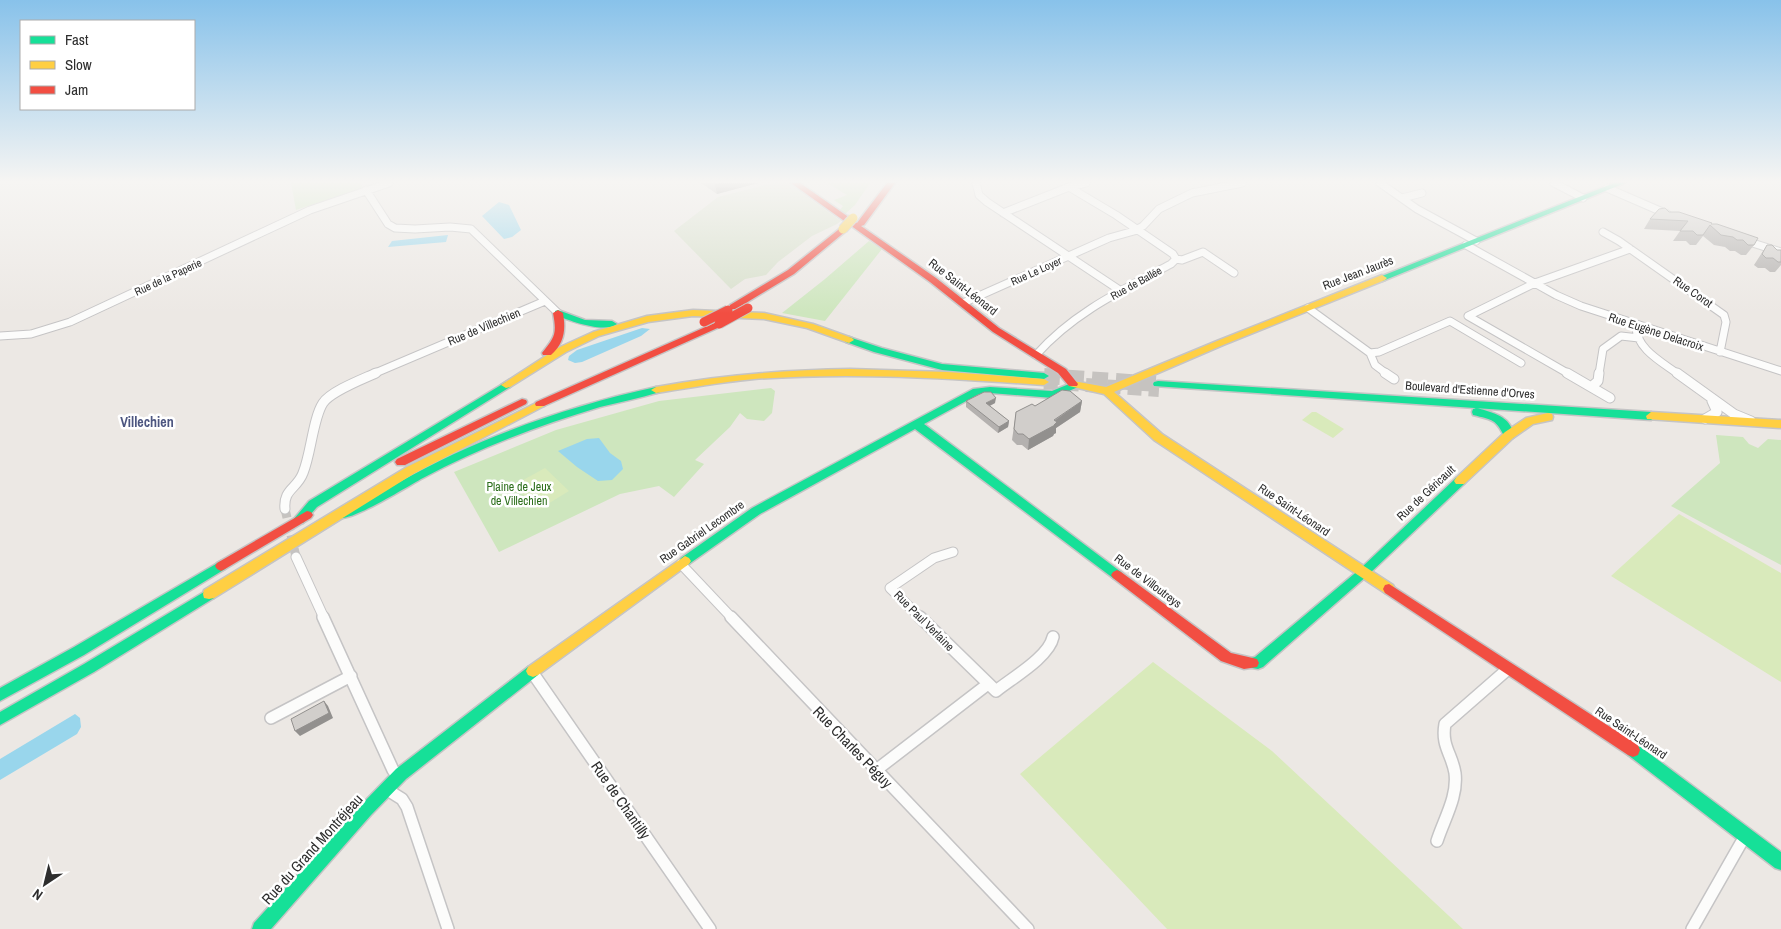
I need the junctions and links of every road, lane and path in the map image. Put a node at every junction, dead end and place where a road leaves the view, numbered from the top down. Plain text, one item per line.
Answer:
1 (275, 226) edge
2 (390, 226) edge
3 (435, 226) edge
4 (458, 226) edge
5 (852, 226) edge
6 (856, 226) edge
7 (1023, 226) edge
8 (1131, 226) edge
9 (1142, 226) edge
10 (1445, 226) edge
11 (1512, 226) edge
12 (1137, 230) junction
13 (847, 231) junction
14 (1603, 232) dead end
15 (1734, 236) edge
16 (1471, 243) junction
17 (1630, 249) junction
18 (1781, 252) edge
19 (1068, 257) junction
20 (1176, 259) junction
21 (1234, 273) dead end
22 (1535, 283) junction
23 (1121, 291) junction
24 (545, 301) junction
25 (963, 303) junction
26 (1308, 308) junction
27 (558, 313) junction
28 (628, 324) junction
29 (1636, 326) junction
30 (0, 336) edge
31 (1639, 338) junction
32 (1720, 352) junction
33 (1370, 353) junction
34 (1036, 355) junction
35 (1521, 363) dead end
36 (1781, 371) edge
37 (526, 372) junction
38 (1394, 379) dead end
39 (1074, 386) junction
40 (1591, 387) junction
41 (1107, 391) junction
42 (1706, 396) junction
43 (1610, 398) dead end
44 (1477, 412) junction
45 (1548, 416) junction
46 (1705, 419) junction
47 (1756, 422) junction
48 (916, 424) junction
49 (1781, 424) edge
50 (1781, 432) edge
51 (1509, 435) junction
52 (285, 509) tunnel mouth
53 (299, 520) junction
54 (327, 520) junction
55 (953, 552) dead end
56 (296, 557) tunnel mouth
57 (681, 564) junction
58 (1364, 572) junction
59 (1053, 637) dead end
60 (1508, 669) junction
61 (532, 672) junction
62 (351, 676) junction
63 (988, 684) junction
64 (0, 695) edge
65 (271, 718) dead end
66 (0, 719) edge
67 (875, 771) junction
68 (398, 777) junction
69 (386, 789) junction
70 (1747, 836) junction
71 (1437, 842) dead end
72 (1781, 862) edge
73 (260, 929) edge
74 (448, 929) edge
75 (710, 929) edge
76 (1028, 929) edge
77 (1692, 929) edge

1 - 30 street, Rue de la Paperie
2 - 3 street
4 - 24 street
5 - 13 main road, bridge
6 - 25 main road, Rue Saint-Léonard
7 - 19 street
8 - 12 street, Rue de Ballée
9 - 12 street
10 - 16 street, Rue Eugène Delacroix
11 - 16 main road, Rue Jean Jaurès
12 - 19 street, Rue Le Loyer
12 - 20 street, Rue de Ballée
13 - 53 main road, bridge
13 - 54 main road, bridge
14 - 17 street, Rue Corot
15 - 18 street
16 - 22 street, Rue Eugène Delacroix
16 - 26 main road, Rue Jean Jaurès
17 - 22 street
17 - 32 street, Rue Corot
19 - 23 street
19 - 25 street, Rue Le Loyer
20 - 21 street
20 - 23 street, Rue de Ballée
22 - 29 street, Rue Eugène Delacroix
22 - 40 street
23 - 34 street, Rue de Ballée
24 - 27 street
24 - 52 street, Rue de Villechien
25 - 34 main road, Rue Saint-Léonard
26 - 33 street
26 - 41 main road, Rue Jean Jaurès
27 - 28 main road
27 - 37 main road
28 - 37 main road
28 - 54 main road
29 - 31 street
29 - 32 street, Rue Eugène Delacroix
31 - 40 street, Rue Eugène Delacroix
31 - 42 street
32 - 36 street, Rue Eugène Delacroix
33 - 35 street
33 - 38 street
34 - 39 main road, Rue Saint-Léonard
37 - 53 main road
39 - 41 main road
39 - 48 main road, Rue Gabriel Lecombre
40 - 43 street
41 - 58 main road, Rue Saint-Léonard
42 - 46 street
42 - 47 street
44 - 45 main road, Boulevard d'Estienne d'Orves
44 - 46 main road, Boulevard d'Estienne d'Orves
44 - 51 main road
45 - 50 main road, Boulevard d'Estienne d'Orves
45 - 51 main road, Rue de Géricault
46 - 47 main road, Boulevard d'Estienne d'Orves
47 - 49 main road, Boulevard d'Estienne d'Orves
48 - 57 main road, Rue Gabriel Lecombre
48 - 58 main road, Rue de Villoutreys
51 - 58 main road, Rue de Géricault
53 - 64 main road
54 - 66 main road
55 - 63 street, Rue Paul Verlaine
56 - 62 street
57 - 61 main road, Rue Gabriel Lecombre
57 - 67 street, Rue Charles Péguy
58 - 60 main road, Rue Saint-Léonard
59 - 63 street
60 - 70 main road, Rue Saint-Léonard
60 - 71 street
61 - 68 main road, Rue Gabriel Lecombre
61 - 75 street, Rue de Chantilly
62 - 65 street
62 - 68 street
63 - 67 street
67 - 76 street, Rue Charles Péguy
68 - 69 main road, Rue Gabriel Lecombre
69 - 73 main road, Rue du Grand Montréjeau
69 - 74 street
70 - 72 main road, Rue Saint-Léonard
70 - 77 street

